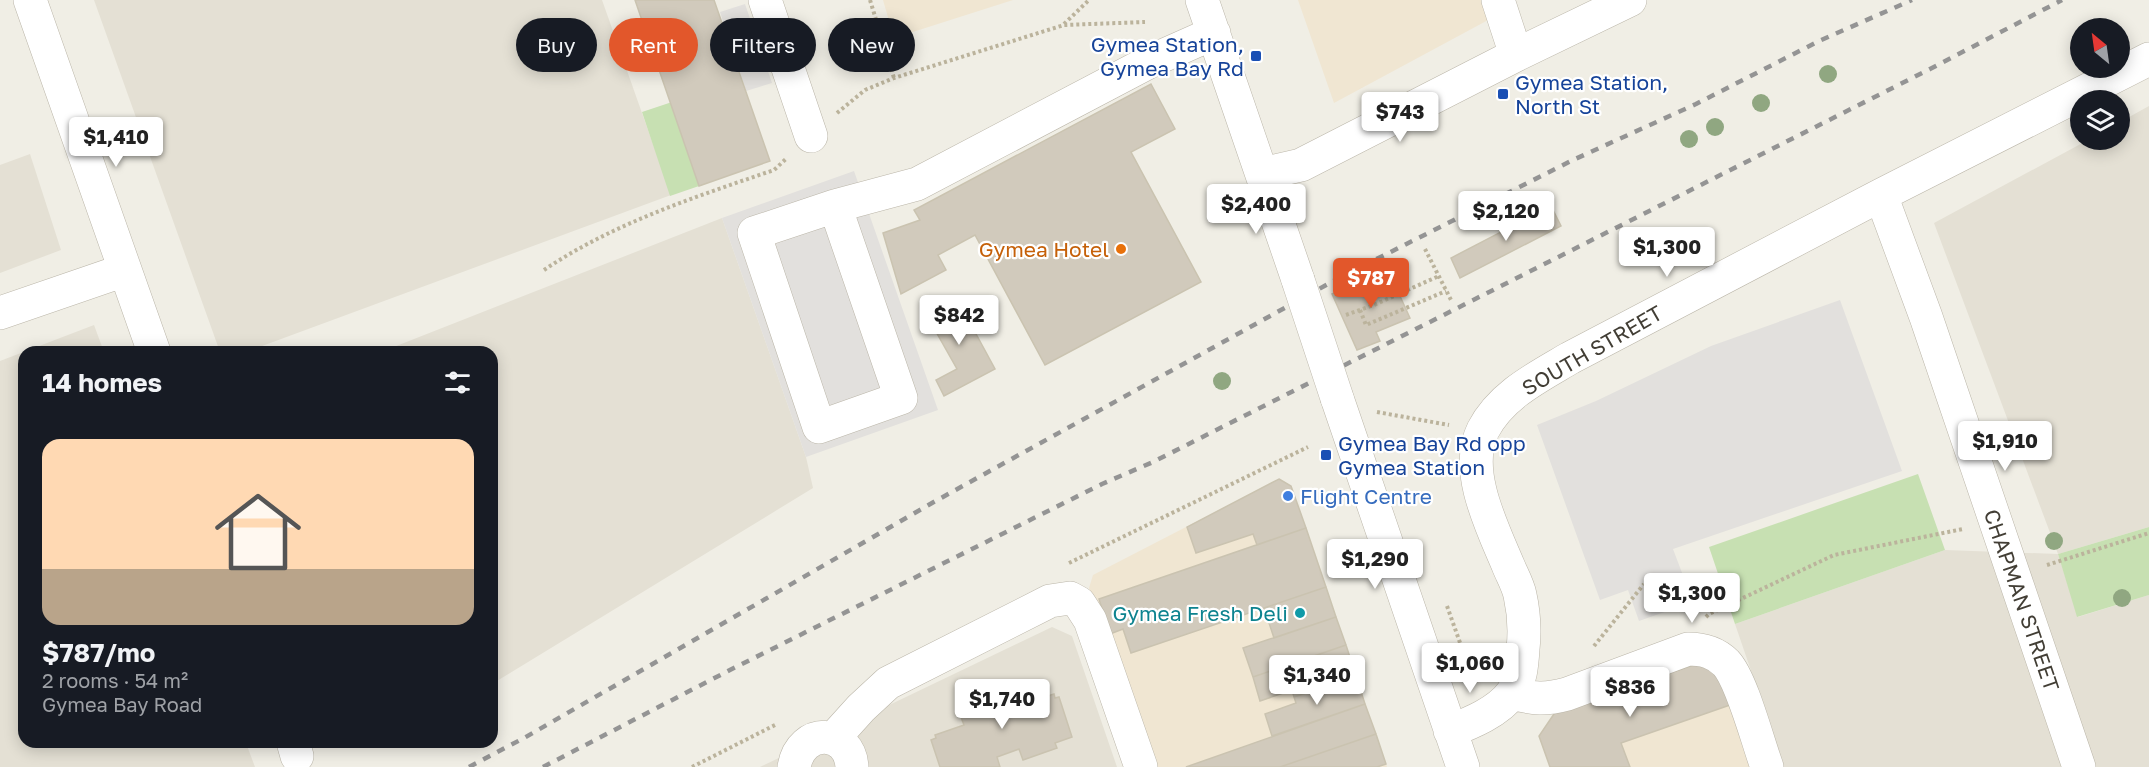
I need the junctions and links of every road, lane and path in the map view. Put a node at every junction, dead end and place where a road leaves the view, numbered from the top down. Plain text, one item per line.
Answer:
1 (30, 0) edge
2 (765, 0) edge
3 (870, 0) edge
4 (1089, 0) edge
5 (1202, 0) edge
6 (1498, 0) edge
7 (1630, 0) edge
8 (1145, 22) dead end
9 (1064, 24) junction
10 (1214, 33) junction
11 (1516, 55) junction
12 (2149, 59) edge
13 (894, 78) junction
14 (811, 136) junction
15 (1262, 174) junction
16 (1881, 195) junction
17 (835, 206) junction
18 (1425, 249) dead end
19 (125, 270) junction
20 (544, 270) dead end
21 (1439, 276) junction
22 (1446, 291) junction
23 (1451, 300) dead end
24 (1359, 310) junction
25 (0, 313) edge
26 (1342, 316) dead end
27 (152, 346) edge
28 (1370, 410) dead end
29 (1482, 431) junction
30 (1308, 447) dead end
31 (1995, 522) junction
32 (2149, 533) edge
33 (1064, 566) dead end
34 (2013, 576) junction
35 (1644, 584) dead end
36 (1668, 657) junction
37 (1585, 687) junction
38 (1512, 693) junction
39 (1450, 731) junction
40 (833, 739) junction
41 (794, 767) edge
42 (852, 767) edge
43 (1141, 767) edge
44 (1462, 767) edge
45 (1767, 767) edge
46 (2079, 767) edge

1 - 19 street
2 - 14 street
3 - 13 path
4 - 9 path
5 - 10 street
6 - 11 street
7 - 11 street
8 - 9 path
9 - 13 path
10 - 15 street
10 - 17 street
11 - 15 street
12 - 16 street, SOUTH STREET
13 - 14 path
14 - 20 path
15 - 39 street, bridge
16 - 29 street, SOUTH STREET
16 - 31 street, CHAPMAN STREET
17 - 17 street
18 - 21 path
19 - 25 street
19 - 27 street
21 - 22 path
21 - 24 path
22 - 23 path
22 - 24 path
24 - 26 path
28 - 29 path
29 - 38 street, SOUTH STREET
30 - 33 path
31 - 34 street, CHAPMAN STREET
31 - 36 path
32 - 34 path
34 - 46 street, CHAPMAN STREET
35 - 37 path
36 - 37 street
36 - 45 street
37 - 38 street
38 - 39 street, SOUTH STREET
39 - 44 street
40 - 41 street
40 - 42 street
40 - 43 street

